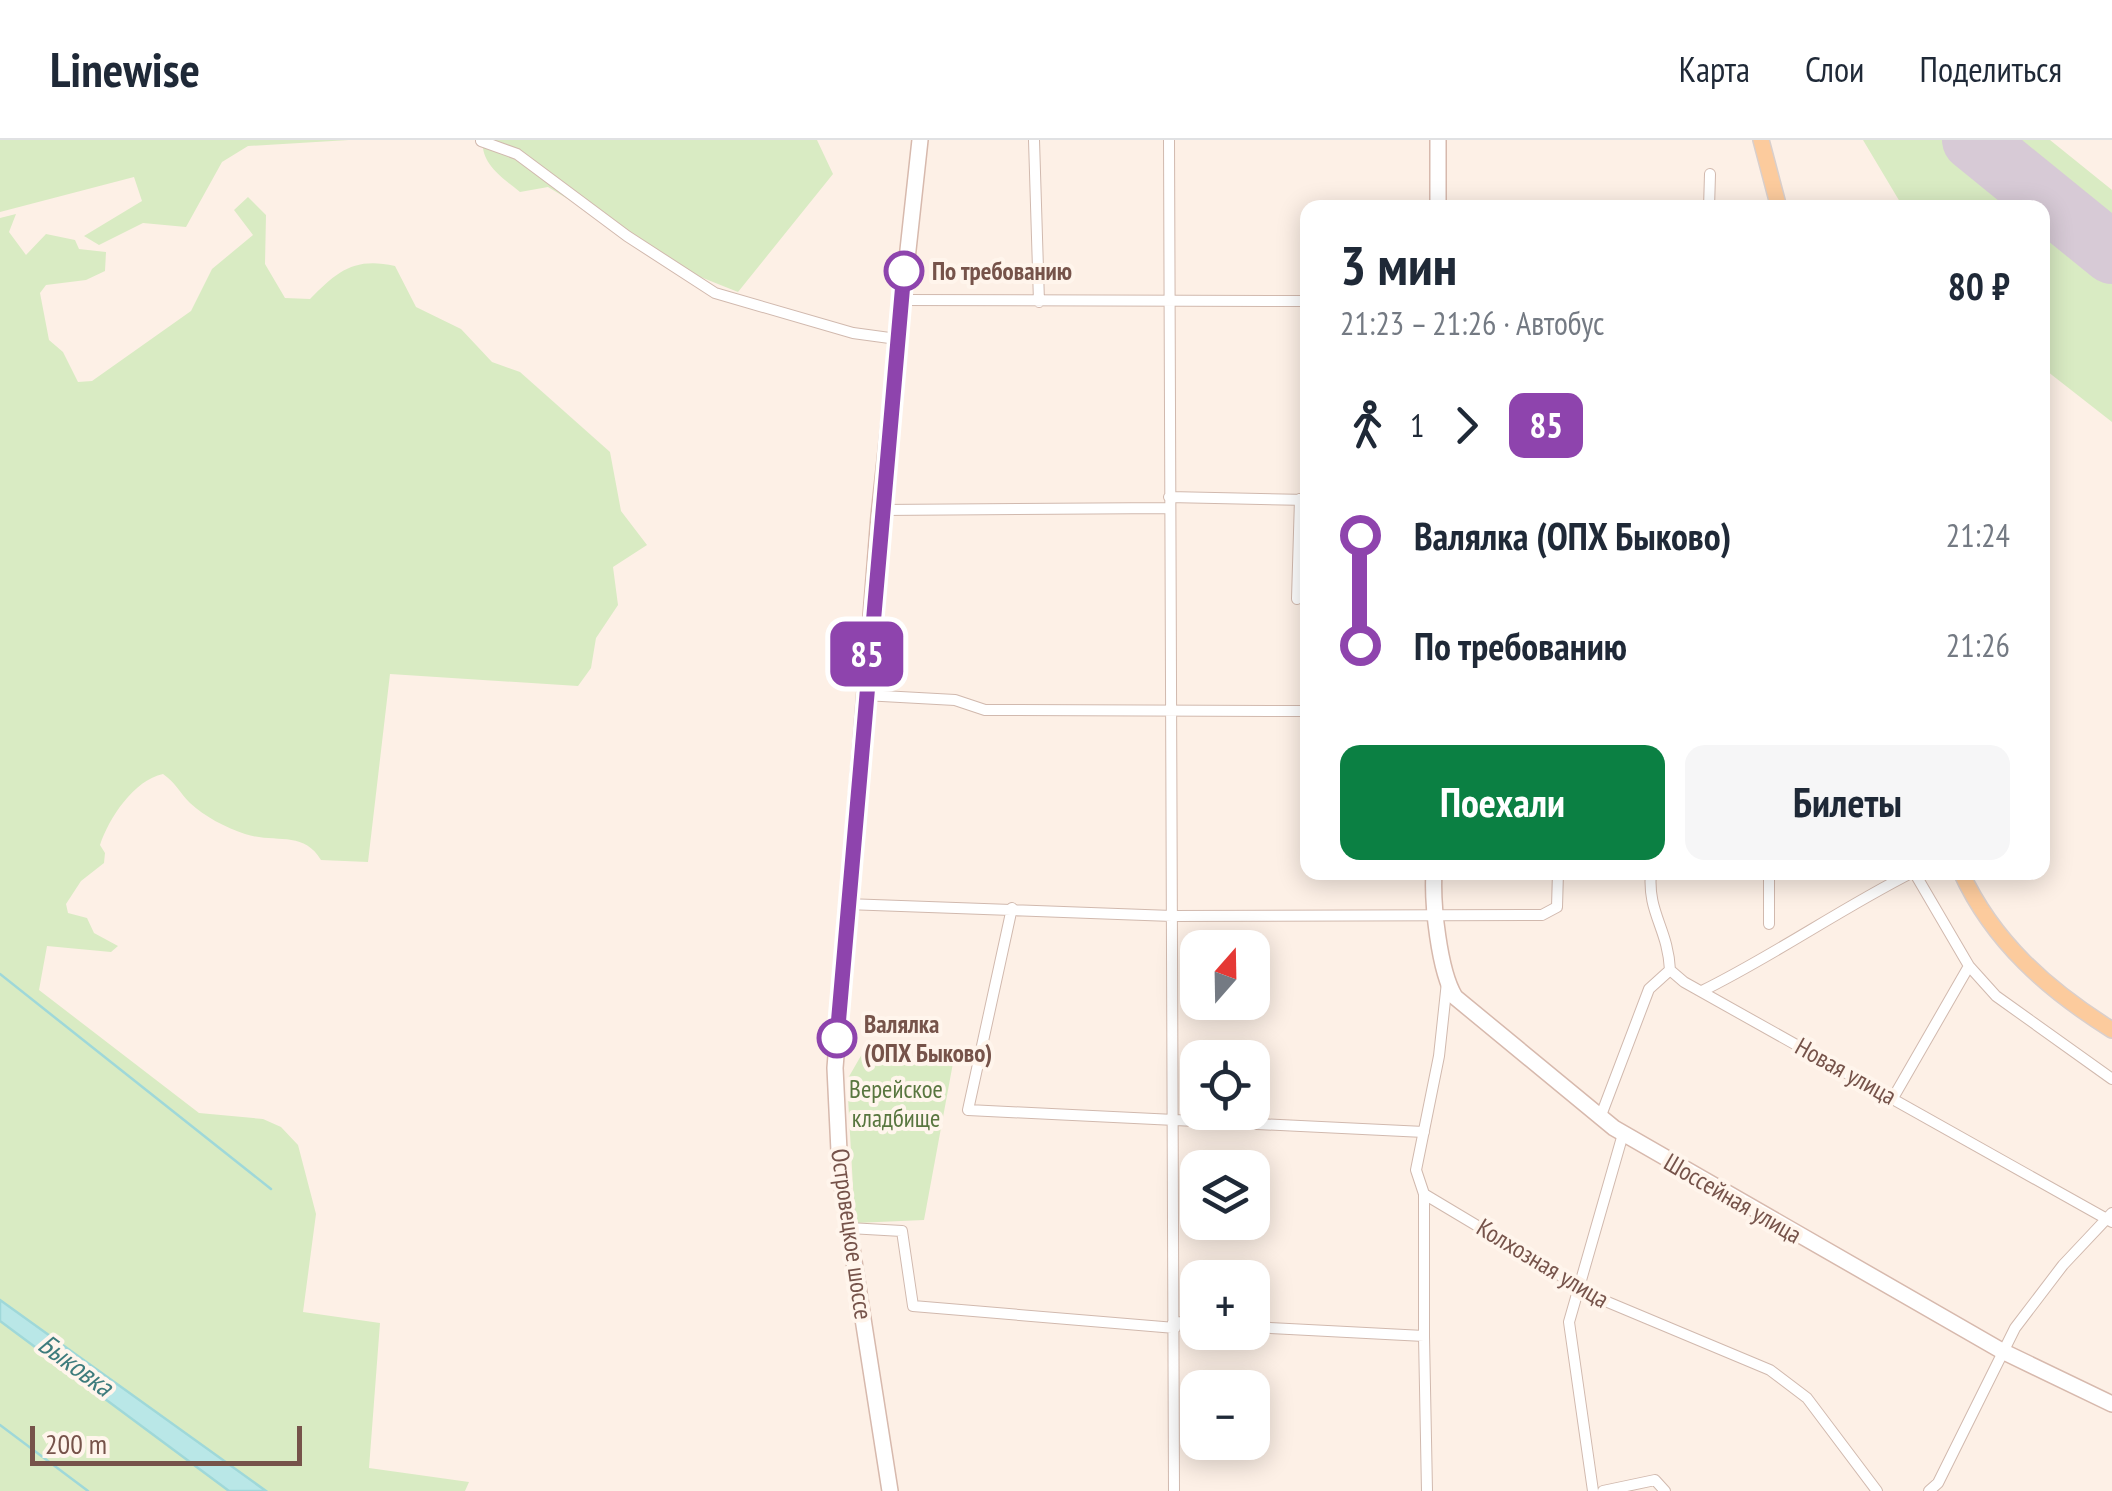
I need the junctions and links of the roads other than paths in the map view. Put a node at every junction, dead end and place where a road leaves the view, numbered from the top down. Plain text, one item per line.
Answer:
1 (481, 140) edge
2 (920, 140) edge
3 (1034, 140) edge
4 (1169, 140) edge
5 (1438, 140) edge
6 (1761, 140) edge
7 (1710, 174) dead end
8 (1438, 200) edge
9 (1709, 200) edge
10 (1777, 200) edge
11 (900, 300) junction
12 (1300, 301) edge
13 (1038, 302) junction
14 (1172, 303) junction
15 (897, 339) junction
16 (1300, 500) edge
17 (1170, 502) junction
18 (880, 510) junction
19 (1300, 557) edge
20 (1297, 599) dead end
21 (864, 696) junction
22 (1170, 708) junction
23 (1300, 711) edge
24 (1434, 880) edge
25 (1558, 880) edge
26 (1649, 880) edge
27 (1769, 880) edge
28 (1897, 880) edge
29 (1918, 880) edge
30 (1966, 880) edge
31 (845, 904) junction
32 (1012, 908) junction
33 (1432, 914) junction
34 (1172, 916) junction
35 (1769, 924) dead end
36 (1969, 966) junction
37 (1670, 970) junction
38 (1447, 982) junction
39 (1702, 991) junction
40 (2112, 1030) edge
41 (2112, 1079) edge
42 (1894, 1098) junction
43 (1600, 1118) junction
44 (1174, 1120) junction
45 (1424, 1132) junction
46 (1623, 1134) junction
47 (1424, 1194) junction
48 (2110, 1218) edge
49 (849, 1228) junction
50 (1578, 1288) junction
51 (1180, 1324) edge
52 (1174, 1325) junction
53 (1270, 1328) edge
54 (1424, 1336) junction
55 (2002, 1351) junction
56 (2112, 1404) edge
57 (890, 1491) edge
58 (1174, 1491) edge
59 (1426, 1491) edge
60 (1592, 1491) edge
61 (1603, 1491) edge
62 (1666, 1491) edge
63 (1877, 1491) edge
64 (1929, 1491) edge

1 - 15 street
2 - 11 main road, Островецкое шоссе
3 - 13 street
4 - 14 street
5 - 8 main road
6 - 10 main road
7 - 9 street
11 - 13 street
11 - 15 main road, Островецкое шоссе
12 - 14 street
13 - 14 street
14 - 17 street
15 - 18 main road, Островецкое шоссе
16 - 17 street
17 - 18 street
17 - 22 street
18 - 21 main road, Островецкое шоссе
19 - 20 street
21 - 22 street
21 - 31 main road, Островецкое шоссе
22 - 23 street
22 - 34 street
24 - 33 main road
25 - 33 street
26 - 37 street
27 - 35 street
28 - 39 street
29 - 36 street
30 - 40 main road
31 - 32 street
31 - 49 main road, Островецкое шоссе
32 - 34 street
32 - 44 street
33 - 34 street
33 - 38 main road
34 - 44 street
36 - 41 street
36 - 42 street
37 - 39 street, Новая улица
37 - 43 street
38 - 43 main road, Шоссейная улица
38 - 45 street
39 - 42 street, Новая улица
42 - 48 street, Новая улица
43 - 46 main road, Шоссейная улица
44 - 45 street
44 - 52 street
45 - 47 street
46 - 50 street
46 - 55 main road, Шоссейная улица
47 - 50 street, Колхозная улица
47 - 54 street
48 - 55 street
49 - 52 street
49 - 57 main road, Островецкое шоссе
50 - 60 street
50 - 63 street, Колхозная улица
51 - 52 street
52 - 58 street
53 - 54 street
54 - 59 street
55 - 56 main road, Шоссейная улица
55 - 64 street
61 - 62 street

